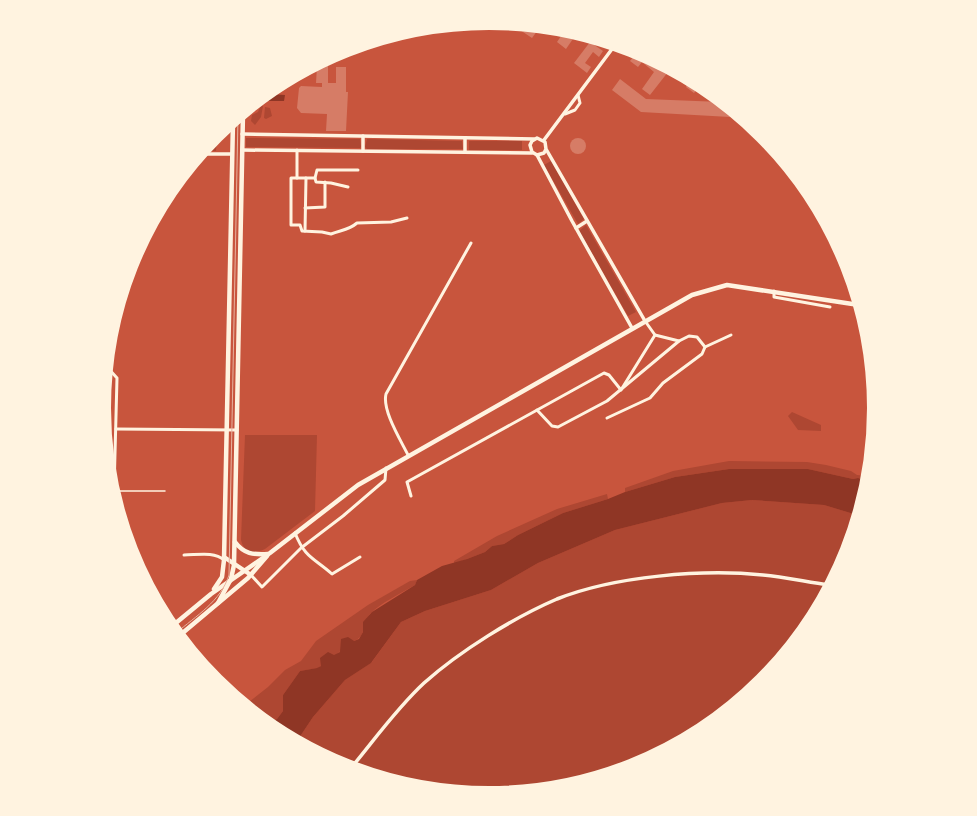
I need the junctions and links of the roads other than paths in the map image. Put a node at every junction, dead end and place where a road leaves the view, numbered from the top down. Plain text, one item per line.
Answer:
1 (612, 50) edge
2 (243, 120) edge
3 (232, 130) edge
4 (242, 134) junction
5 (363, 136) junction
6 (465, 138) junction
7 (534, 139) junction
8 (544, 140) junction
9 (546, 149) junction
10 (242, 150) junction
11 (297, 150) junction
12 (363, 151) junction
13 (465, 152) junction
14 (532, 153) junction
15 (208, 154) edge
16 (232, 154) junction
17 (537, 155) junction
18 (358, 170) dead end
19 (297, 178) junction
20 (306, 178) junction
21 (315, 178) junction
22 (325, 182) junction
23 (348, 187) dead end
24 (305, 208) junction
25 (407, 218) dead end
26 (587, 221) junction
27 (300, 225) junction
28 (305, 225) junction
29 (576, 228) junction
30 (305, 231) junction
31 (471, 243) dead end
32 (774, 291) junction
33 (853, 303) edge
34 (830, 307) dead end
35 (645, 321) junction
36 (632, 328) junction
37 (731, 334) dead end
38 (655, 335) junction
39 (679, 341) junction
40 (705, 347) junction
41 (111, 372) edge
42 (621, 390) junction
43 (537, 410) junction
44 (607, 418) dead end
45 (116, 429) junction
46 (227, 430) junction
47 (237, 430) junction
48 (408, 455) junction
49 (114, 465) edge
50 (386, 468) junction
51 (119, 491) edge
52 (165, 491) dead end
53 (410, 496) dead end
54 (295, 533) junction
55 (235, 542) junction
56 (301, 548) junction
57 (270, 553) junction
58 (184, 555) dead end
59 (360, 557) dead end
60 (224, 559) junction
61 (234, 565) junction
62 (244, 570) junction
63 (251, 575) junction
64 (231, 579) junction
65 (824, 584) edge
66 (211, 594) junction
67 (218, 603) junction
68 (176, 623) edge
69 (183, 633) edge
70 (355, 763) edge

1 - 8 street
2 - 4 main road
3 - 16 main road
4 - 5 street
4 - 10 main road
5 - 6 street
5 - 12 street
6 - 7 street
6 - 13 street
7 - 8 street
7 - 14 street
8 - 9 street
9 - 17 street
9 - 26 street
10 - 11 street
10 - 47 main road
11 - 12 street
11 - 19 street
12 - 13 street
13 - 14 street
14 - 17 street
15 - 16 street
16 - 46 main road
17 - 29 street
18 - 21 street
19 - 20 street
19 - 27 street
20 - 21 street
20 - 24 street
21 - 22 street
22 - 23 street
22 - 24 street
24 - 28 street
25 - 30 street
26 - 29 street
26 - 35 street
27 - 28 street
27 - 30 street
28 - 30 street
29 - 36 street
31 - 48 street
32 - 33 main road
32 - 34 street
32 - 35 main road
35 - 36 main road
35 - 38 street
36 - 48 main road
37 - 40 street
38 - 39 street
38 - 42 street
39 - 40 street
39 - 42 street
40 - 44 street
41 - 45 street
42 - 43 street
42 - 43 street
43 - 53 street
45 - 46 street
45 - 49 street
46 - 47 street
46 - 60 main road
47 - 55 main road
48 - 50 main road
50 - 54 main road
50 - 56 street
51 - 52 lane
54 - 56 street
54 - 57 main road
55 - 57 main road
55 - 61 main road
56 - 59 street
56 - 63 street
57 - 62 main road
57 - 63 main road
58 - 60 street
60 - 61 main road
60 - 66 main road
61 - 62 main road
61 - 64 main road
62 - 63 main road
62 - 64 main road
63 - 67 main road
64 - 66 main road
64 - 67 main road
65 - 70 street
66 - 68 main road
67 - 69 main road

